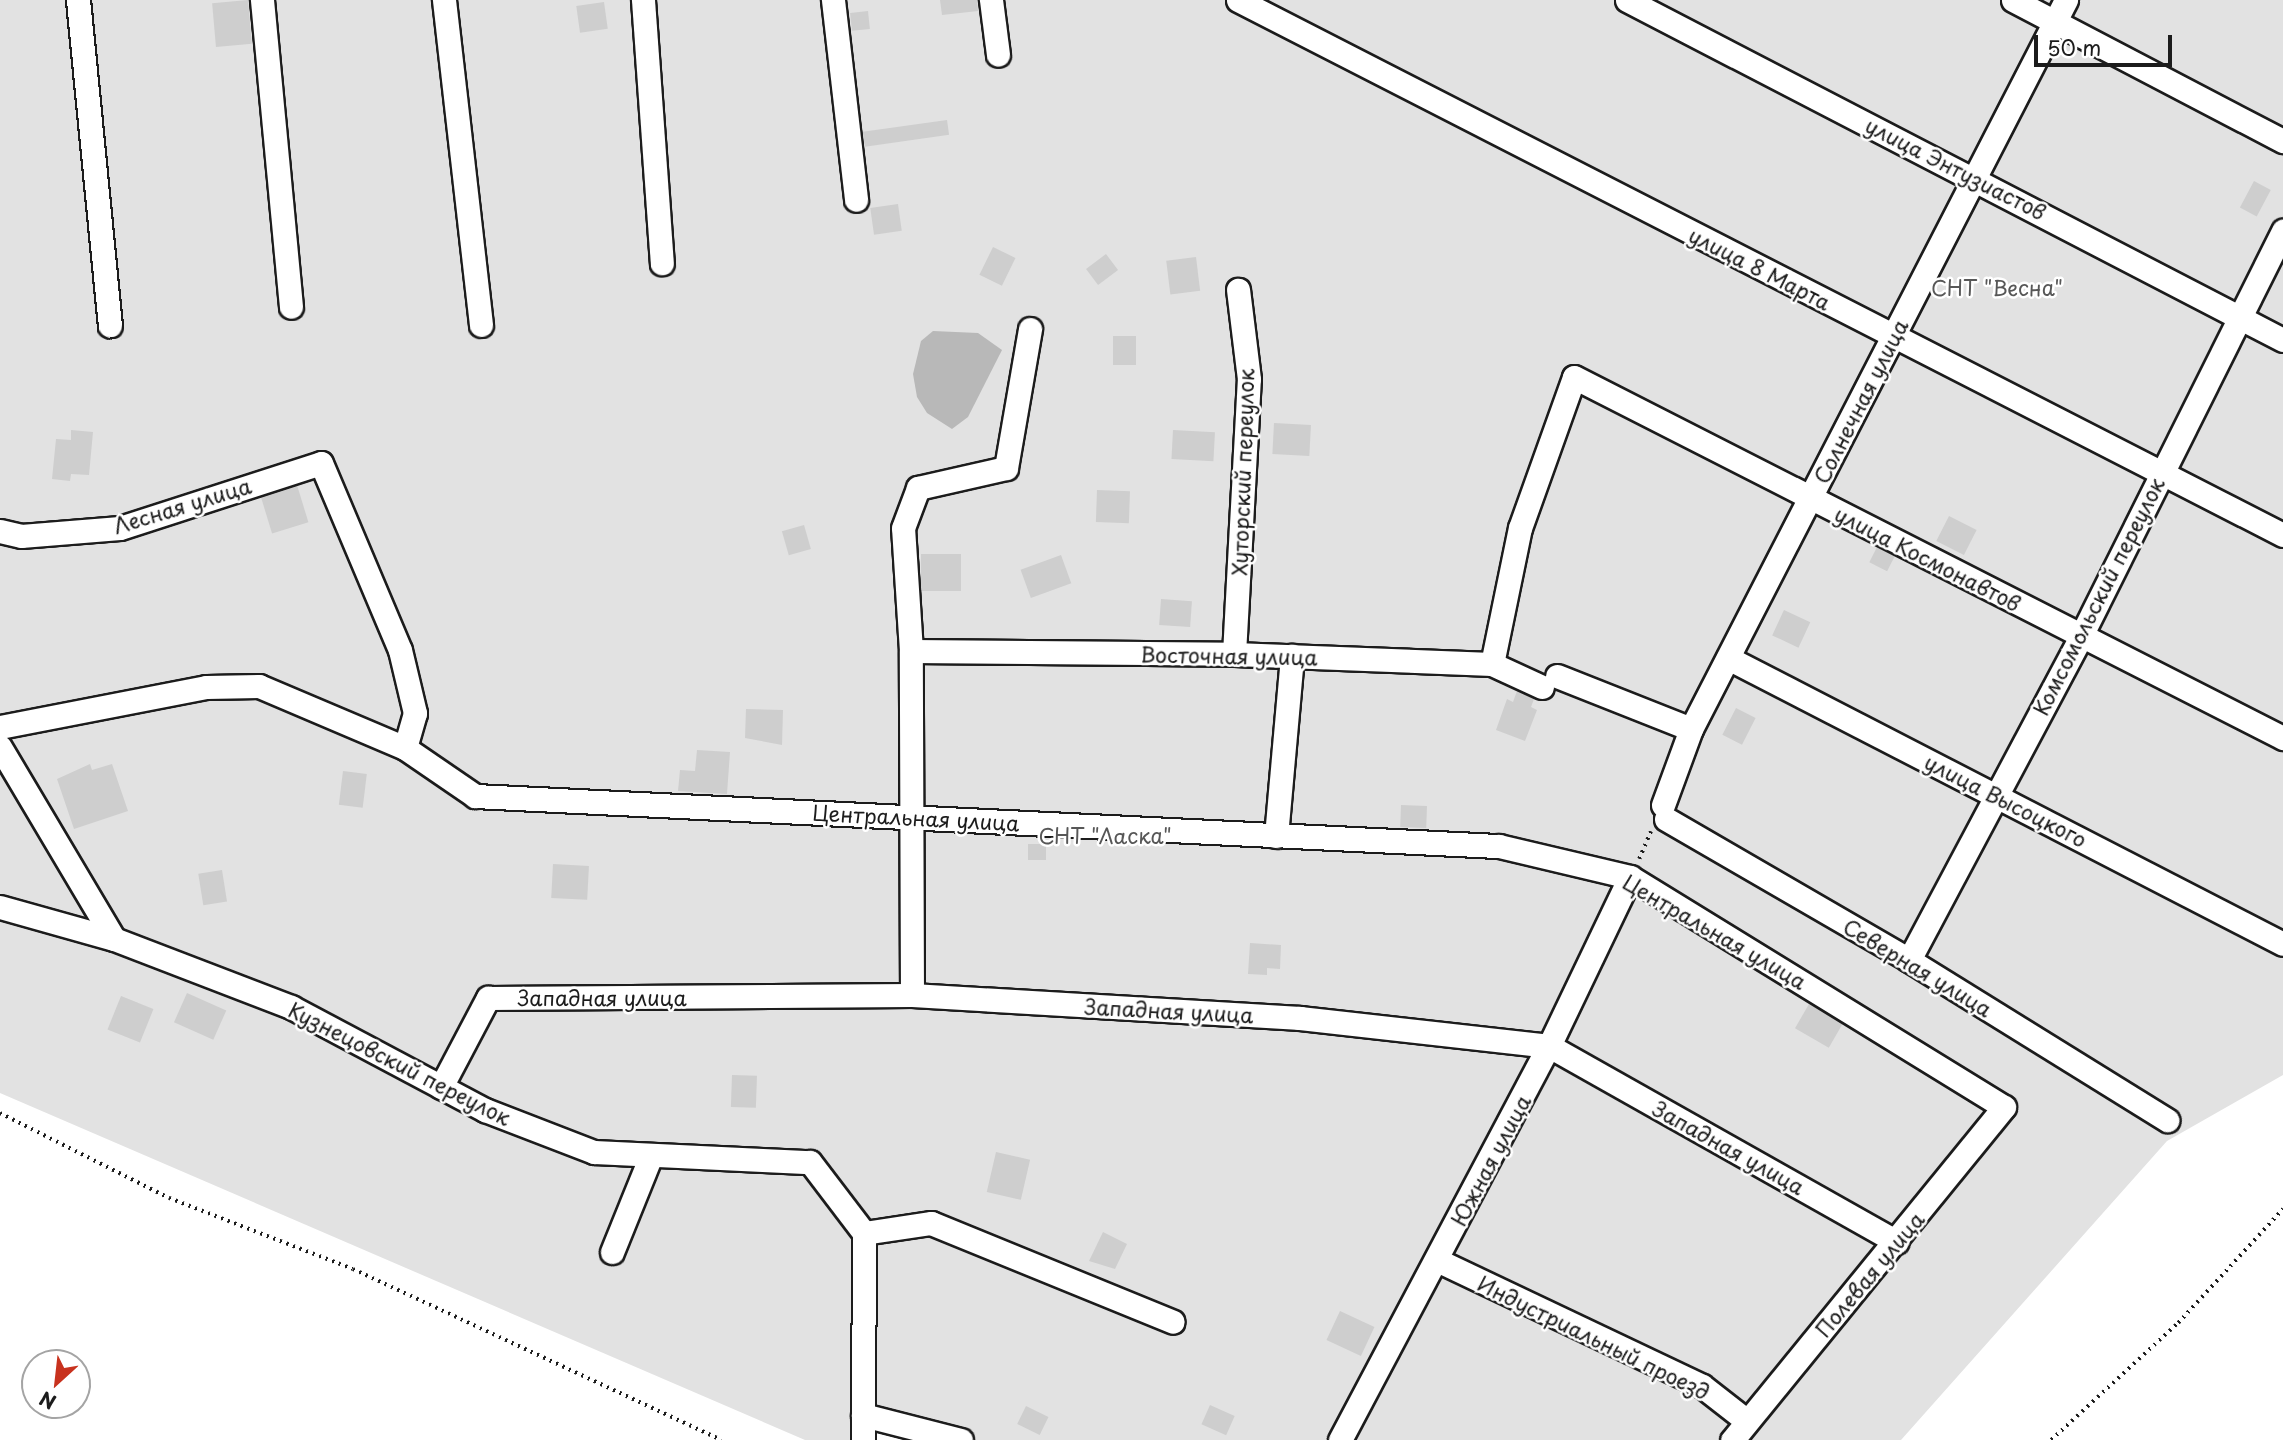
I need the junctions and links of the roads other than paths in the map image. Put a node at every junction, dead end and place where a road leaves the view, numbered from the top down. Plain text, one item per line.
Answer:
1 (78, 0) edge
2 (262, 0) edge
3 (444, 0) edge
4 (643, 0) edge
5 (833, 0) edge
6 (991, 0) edge
7 (1238, 0) edge
8 (1627, 0) edge
9 (2013, 0) edge
10 (2066, 0) edge
11 (2054, 22) junction
12 (998, 55) dead end
13 (2283, 141) edge
14 (1975, 177) junction
15 (856, 200) dead end
16 (2283, 230) edge
17 (662, 263) dead end
18 (1238, 290) dead end
19 (291, 307) dead end
20 (2239, 317) junction
21 (110, 325) dead end
22 (481, 325) dead end
23 (1030, 329) dead end
24 (1894, 336) junction
25 (2283, 340) edge
26 (2159, 473) junction
27 (1810, 498) junction
28 (0, 531) edge
29 (2283, 536) edge
30 (2081, 636) junction
31 (911, 651) junction
32 (1234, 654) junction
33 (1293, 656) junction
34 (1728, 658) junction
35 (1492, 664) junction
36 (0, 727) edge
37 (1691, 729) junction
38 (2283, 738) edge
39 (0, 747) edge
40 (405, 748) junction
41 (1996, 794) junction
42 (1664, 812) joint
43 (912, 815) junction
44 (1276, 836) junction
45 (1630, 877) junction
46 (0, 907) edge
47 (114, 939) junction
48 (2283, 944) edge
49 (1909, 960) junction
50 (912, 995) junction
51 (1549, 1046) junction
52 (441, 1087) junction
53 (2004, 1107) joint
54 (2167, 1120) dead end
55 (650, 1157) junction
56 (864, 1233) junction
57 (1898, 1242) junction
58 (612, 1252) dead end
59 (1437, 1260) junction
60 (1173, 1322) dead end
61 (863, 1415) junction
62 (1747, 1421) junction
63 (863, 1440) edge
64 (961, 1440) edge
65 (1340, 1440) edge
66 (1732, 1440) edge

1 - 21 street
2 - 19 street
3 - 22 street
4 - 17 street
5 - 15 street
6 - 12 street
7 - 24 street, улица 8 Марта
8 - 14 street, улица Энтузиастов
9 - 11 street
10 - 11 street, Солнечная улица
11 - 13 street
11 - 14 street, Солнечная улица
14 - 20 street, улица Энтузиастов
14 - 24 street, Солнечная улица
16 - 20 street, Комсомольский переулок
18 - 32 street, Хуторский переулок
20 - 25 street, улица Энтузиастов
20 - 26 street, Комсомольский переулок
23 - 31 street
24 - 26 street, улица 8 Марта
24 - 27 street, Солнечная улица
26 - 29 street, улица 8 Марта
26 - 30 street, Комсомольский переулок
27 - 30 street, улица Космонавтов
27 - 34 street, Солнечная улица
27 - 35 street, улица Космонавтов
28 - 40 street, Лесная улица
30 - 38 street, улица Космонавтов
30 - 41 street, Комсомольский переулок
31 - 32 street, Восточная улица
31 - 43 street
32 - 33 street, Восточная улица
33 - 35 street, Восточная улица
33 - 44 street
34 - 37 street, Солнечная улица
34 - 41 street, улица Высоцкого
35 - 37 street, Восточная улица
36 - 40 street, Центральная улица
37 - 42 street, Солнечная улица
39 - 47 street
40 - 43 street, Центральная улица
41 - 48 street, улица Высоцкого
41 - 49 street, Комсомольский переулок
42 - 49 street, Северная улица
43 - 44 street, Центральная улица
43 - 50 street
44 - 45 street, Центральная улица
45 - 51 street, Южная улица
45 - 53 street, Центральная улица
46 - 47 street, Кузнецовский переулок
47 - 52 street, Кузнецовский переулок
49 - 54 street, Северная улица
50 - 51 street, Западная улица
50 - 52 street, Западная улица
51 - 57 street, Западная улица
51 - 59 street, Южная улица
52 - 55 street, Кузнецовский переулок
53 - 57 street, Полевая улица
55 - 56 street, Кузнецовский переулок
55 - 58 street
56 - 60 street
56 - 61 street
57 - 62 street, Полевая улица
59 - 62 street, Индустриальный проезд
59 - 65 street, Южная улица
61 - 63 street
61 - 64 street
62 - 66 street, Полевая улица

